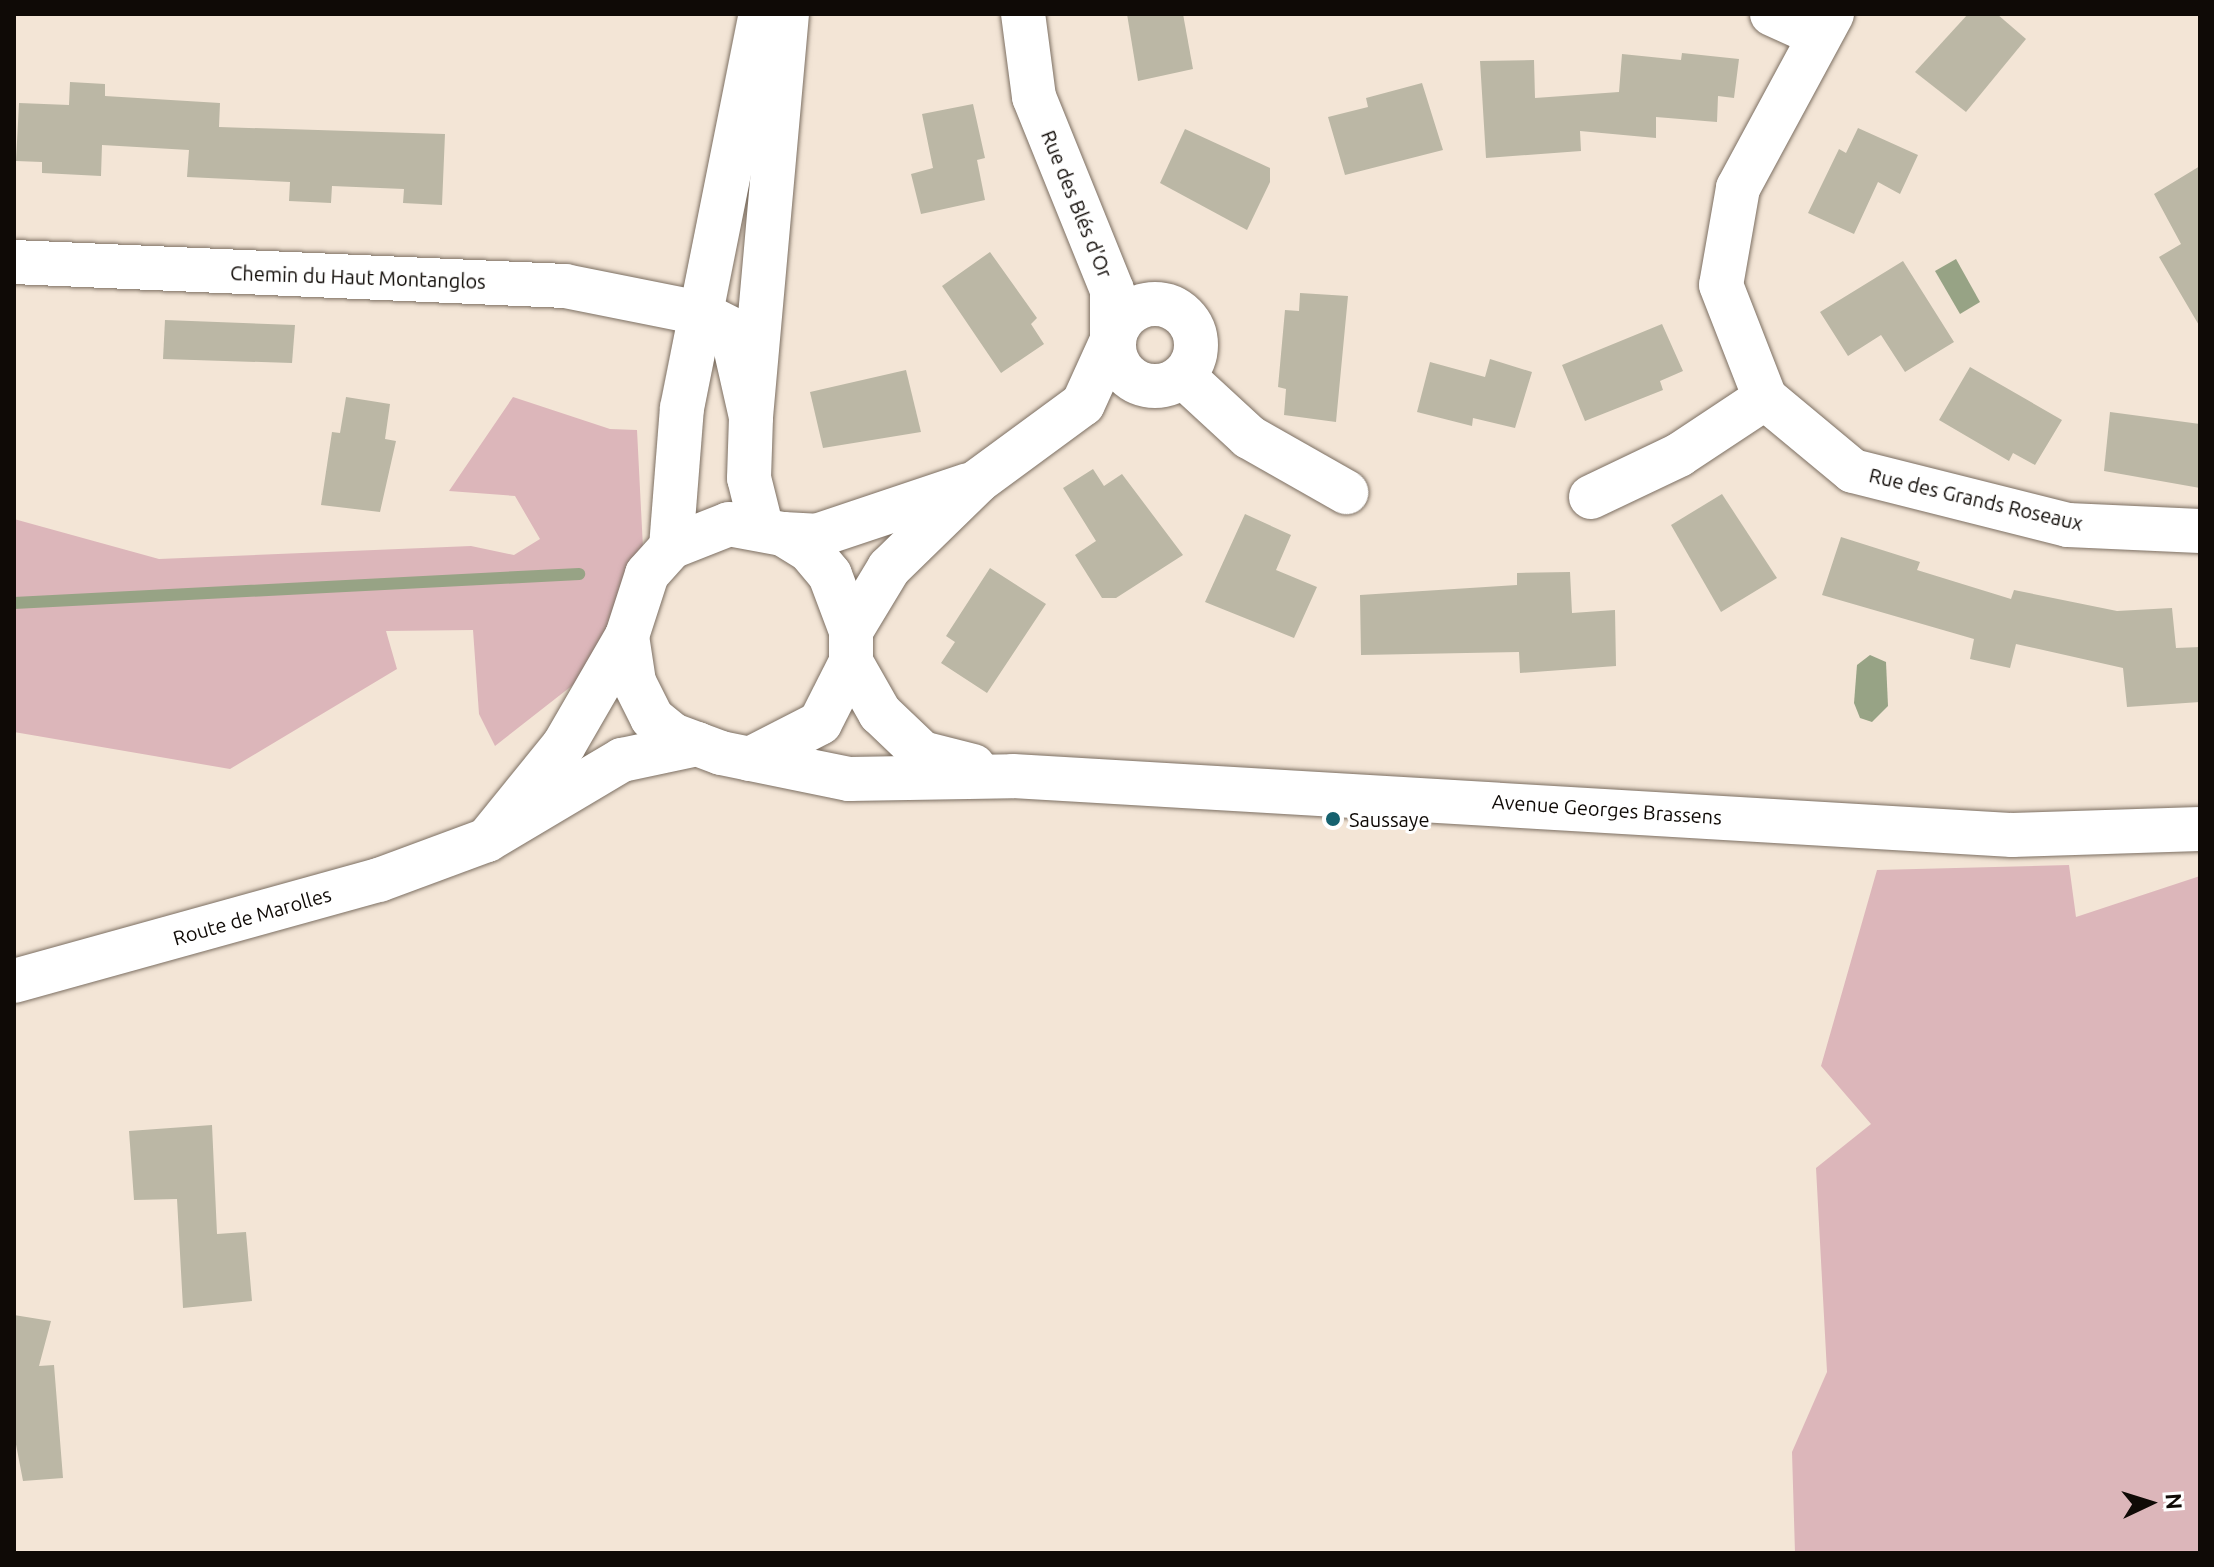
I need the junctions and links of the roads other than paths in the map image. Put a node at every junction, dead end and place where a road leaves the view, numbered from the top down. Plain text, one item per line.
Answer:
1 (761, 14) edge
2 (787, 14) edge
3 (1023, 14) edge
4 (1772, 14) edge
5 (1824, 24) edge
6 (14, 262) edge
7 (700, 313) junction
8 (1183, 376) dead end
9 (1765, 398) junction
10 (751, 417) junction
11 (978, 481) junction
12 (1346, 492) dead end
13 (1591, 497) dead end
14 (772, 530) junction
15 (2200, 531) edge
16 (671, 547) junction
17 (627, 636) junction
18 (851, 647) junction
19 (697, 744) junction
20 (750, 759) junction
21 (1013, 776) junction
22 (2200, 829) edge
23 (487, 840) junction
24 (14, 981) edge

1 - 7 street
2 - 10 street
3 - 11 street, Rue des Blés d'Or
4 - 5 street
5 - 9 street, Rue des Grands Roseaux
6 - 7 street, Chemin du Haut Montanglos
7 - 10 street
7 - 16 street
8 - 12 street
9 - 13 street
9 - 15 street, Rue des Grands Roseaux
10 - 14 street
11 - 14 street, Rue des Blés d'Or
11 - 18 street, Rue des Blés d'Or
14 - 16 street
14 - 18 street
16 - 17 street
17 - 19 street
17 - 23 street
18 - 20 street
18 - 21 street, Avenue Georges Brassens
19 - 20 street
19 - 23 street, Route de Marolles
20 - 21 street, Avenue Georges Brassens
21 - 22 street, Avenue Georges Brassens
23 - 24 street, Route de Marolles

